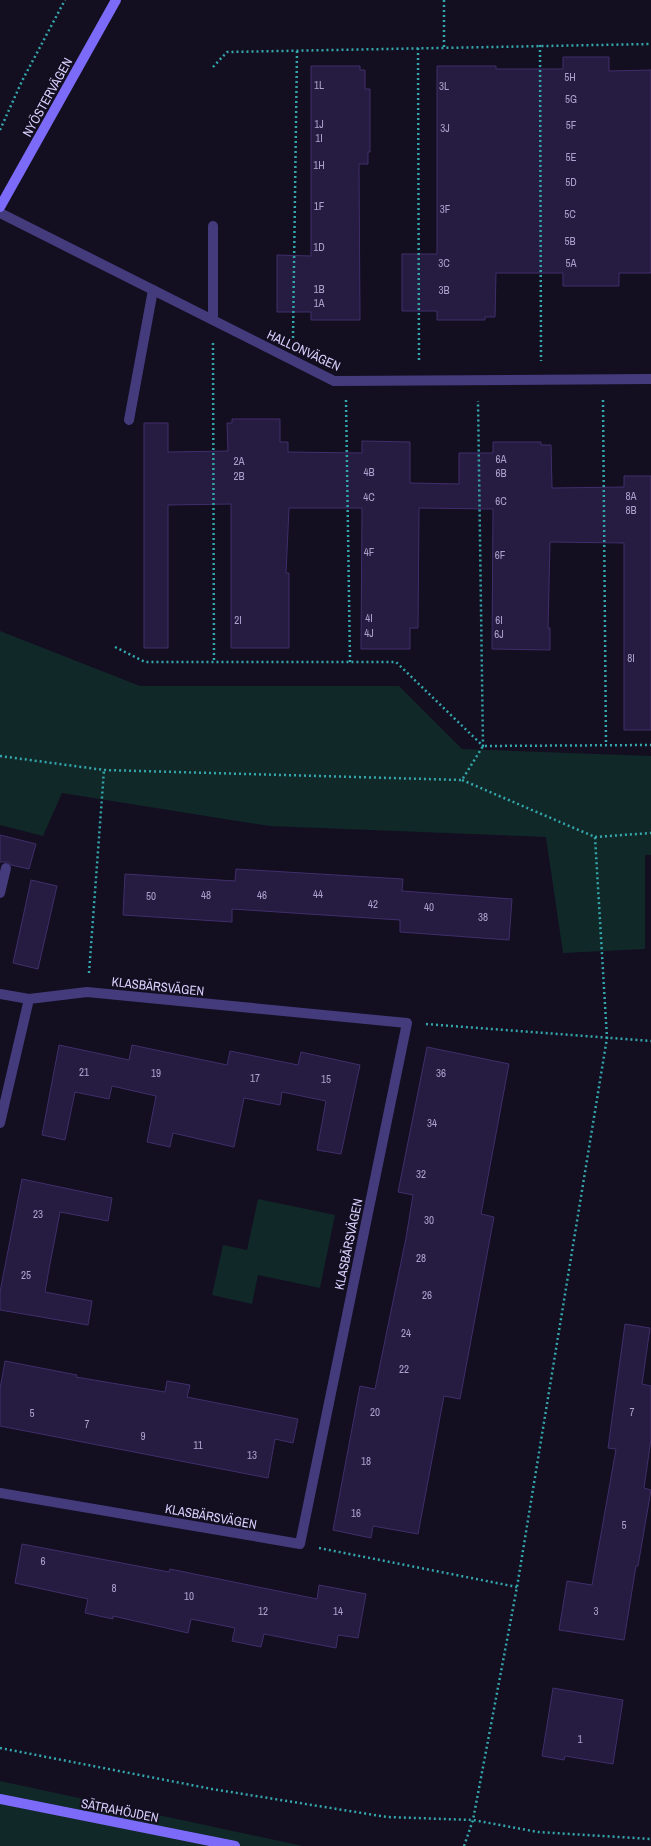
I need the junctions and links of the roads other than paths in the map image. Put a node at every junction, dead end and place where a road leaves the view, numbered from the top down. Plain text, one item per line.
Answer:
1 (116, 0) edge
2 (0, 207) edge
3 (0, 213) edge
4 (213, 226) dead end
5 (153, 290) junction
6 (213, 320) junction
7 (651, 379) edge
8 (129, 420) dead end
9 (6, 868) dead end
10 (0, 893) edge
11 (0, 994) edge
12 (29, 999) junction
13 (0, 1123) edge
14 (0, 1493) edge
15 (0, 1799) edge
16 (235, 1846) edge

1 - 2 street, NYÖSTERVÄGEN
3 - 5 street, HALLONVÄGEN
4 - 6 street
5 - 6 street, HALLONVÄGEN
5 - 8 street
6 - 7 street, HALLONVÄGEN
9 - 10 street
11 - 12 street, KLASBÄRSVÄGEN
12 - 13 street
12 - 14 street, KLASBÄRSVÄGEN
15 - 16 street, SÄTRAHÖJDEN

